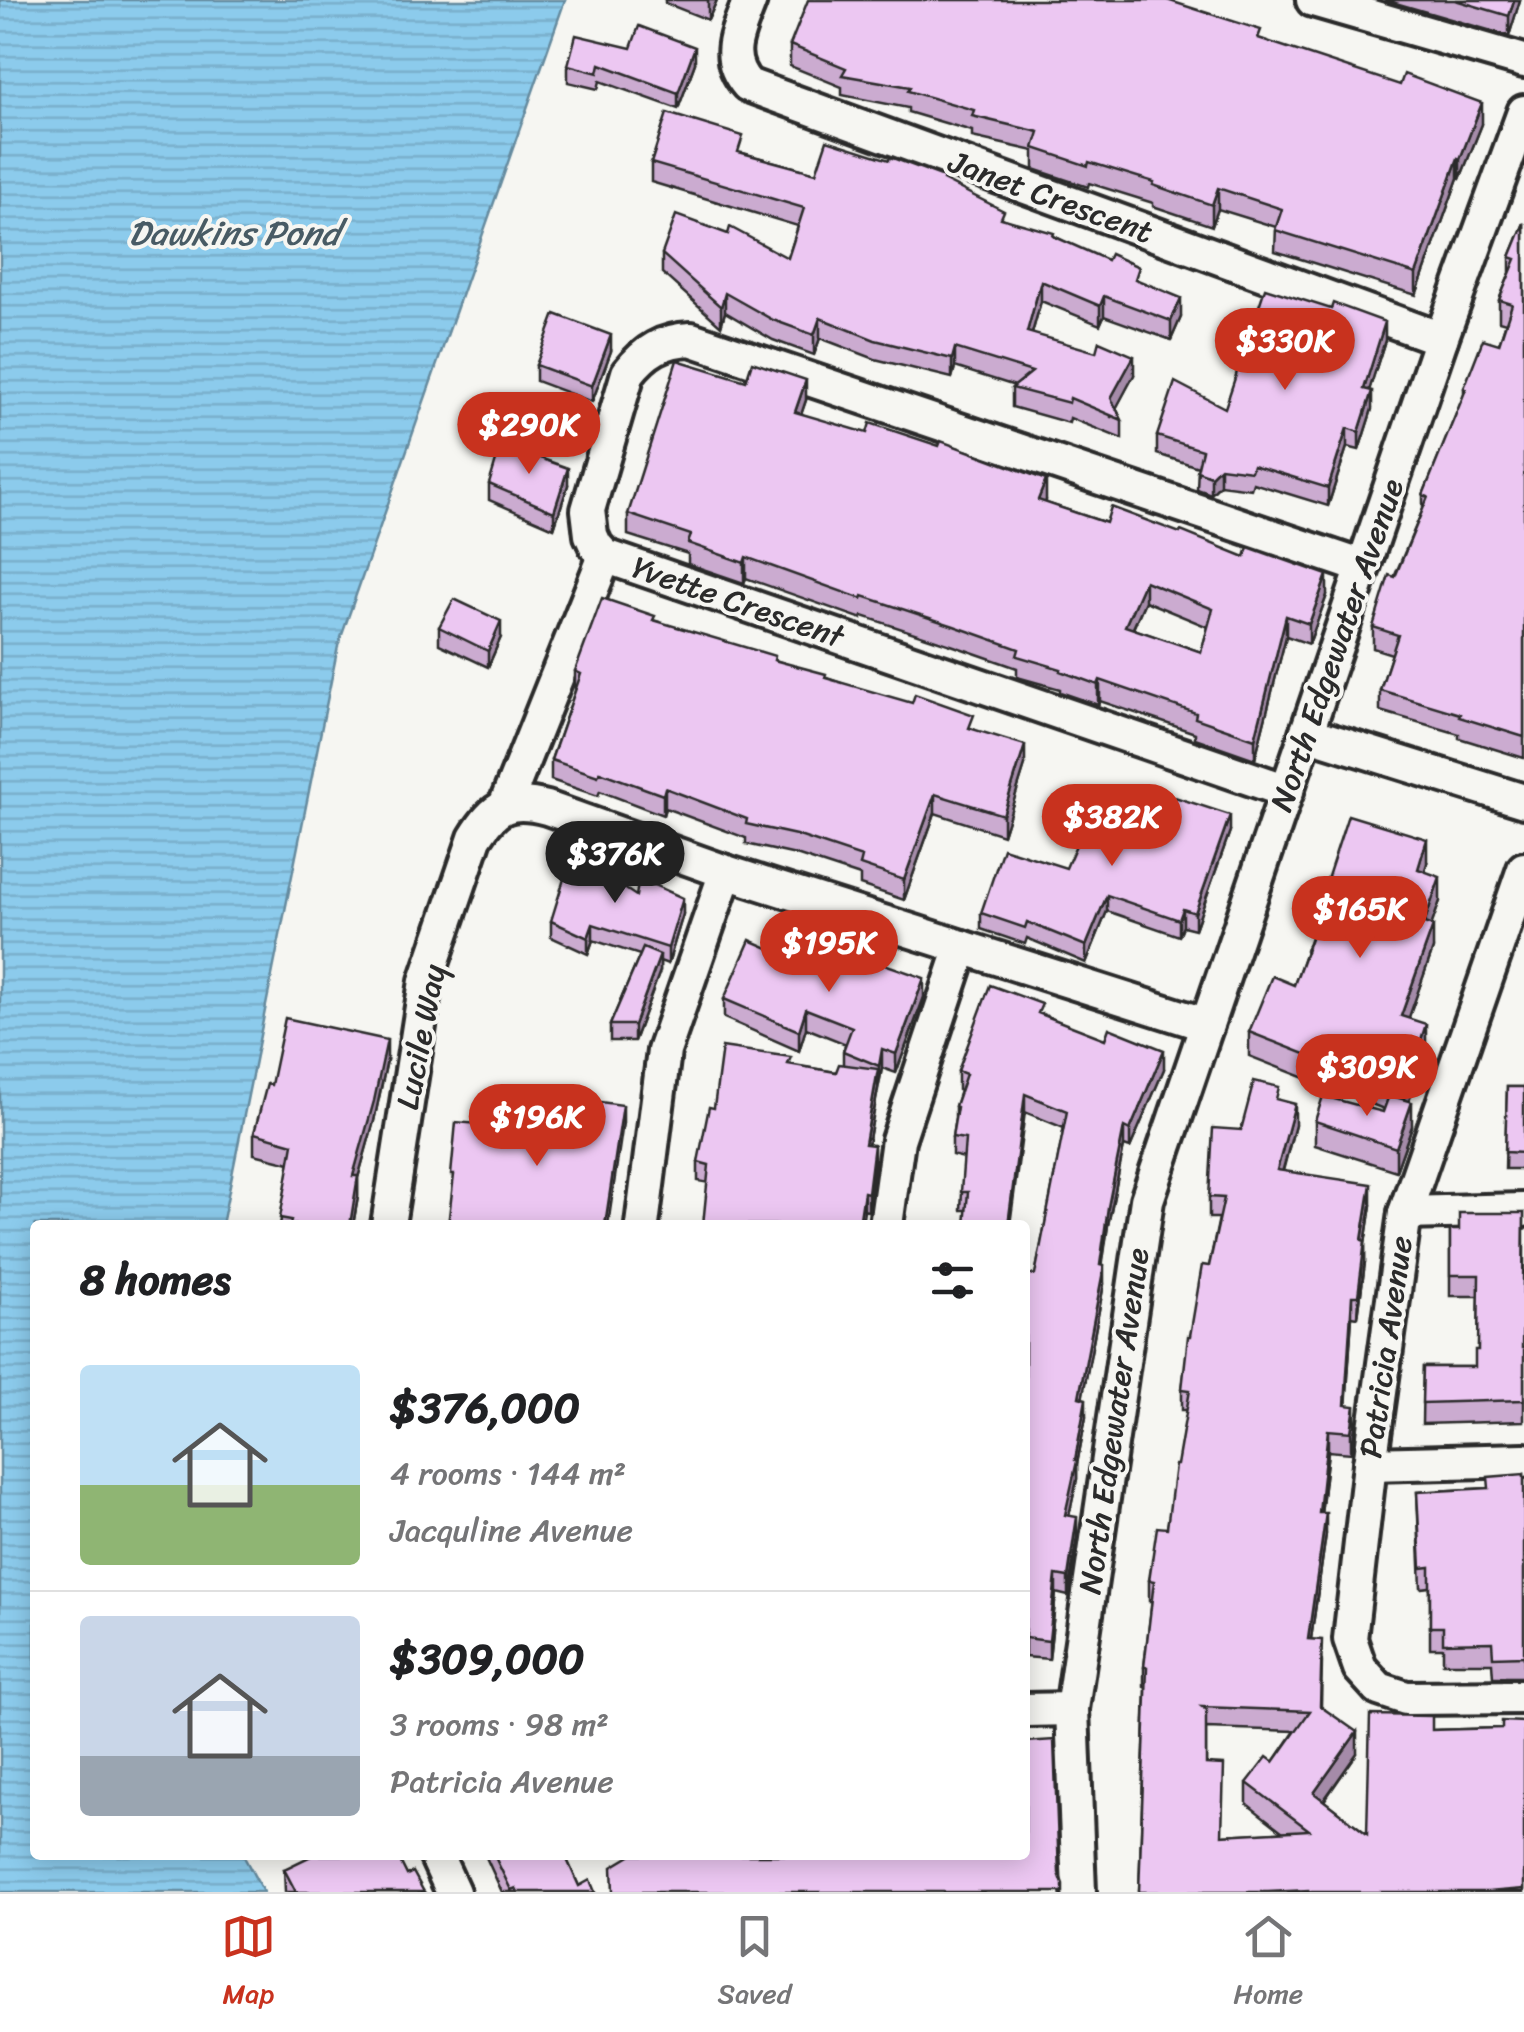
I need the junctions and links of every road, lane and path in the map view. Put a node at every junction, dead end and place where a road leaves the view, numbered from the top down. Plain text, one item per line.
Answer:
1 (750, 0) edge
2 (1313, 0) edge
3 (1524, 61) edge
4 (1524, 112) edge
5 (1441, 339) junction
6 (604, 556) junction
7 (1363, 567) junction
8 (1306, 732) junction
9 (1286, 791) junction
10 (1524, 801) edge
11 (505, 806) junction
12 (1524, 869) edge
13 (726, 872) junction
14 (962, 947) junction
15 (1207, 1025) junction
16 (1524, 1210) edge
17 (1405, 1214) junction
18 (389, 1220) edge
19 (643, 1220) edge
20 (887, 1220) edge
21 (1524, 1460) edge
22 (1370, 1464) junction
23 (1524, 1697) edge
24 (1072, 1709) junction
25 (1030, 1710) edge
26 (438, 1860) edge
27 (453, 1892) edge
28 (1079, 1892) edge

1 - 5 street, Janet Crescent
2 - 3 street
4 - 5 street, North Edgewater Avenue
5 - 7 street, North Edgewater Avenue
6 - 7 street, Yvette Crescent
6 - 9 street, Yvette Crescent
6 - 11 street, Lucile Way
7 - 8 street, North Edgewater Avenue
8 - 9 street, North Edgewater Avenue
8 - 10 street
9 - 15 street, North Edgewater Avenue
11 - 13 street
11 - 18 street, Lucile Way
12 - 17 street, Patricia Avenue
13 - 14 street
13 - 19 street
14 - 15 street
14 - 20 street
15 - 24 street, North Edgewater Avenue
16 - 17 street
17 - 22 street, Patricia Avenue
21 - 22 street
22 - 23 street, Patricia Avenue
24 - 25 street
24 - 28 street, North Edgewater Avenue
26 - 27 street

